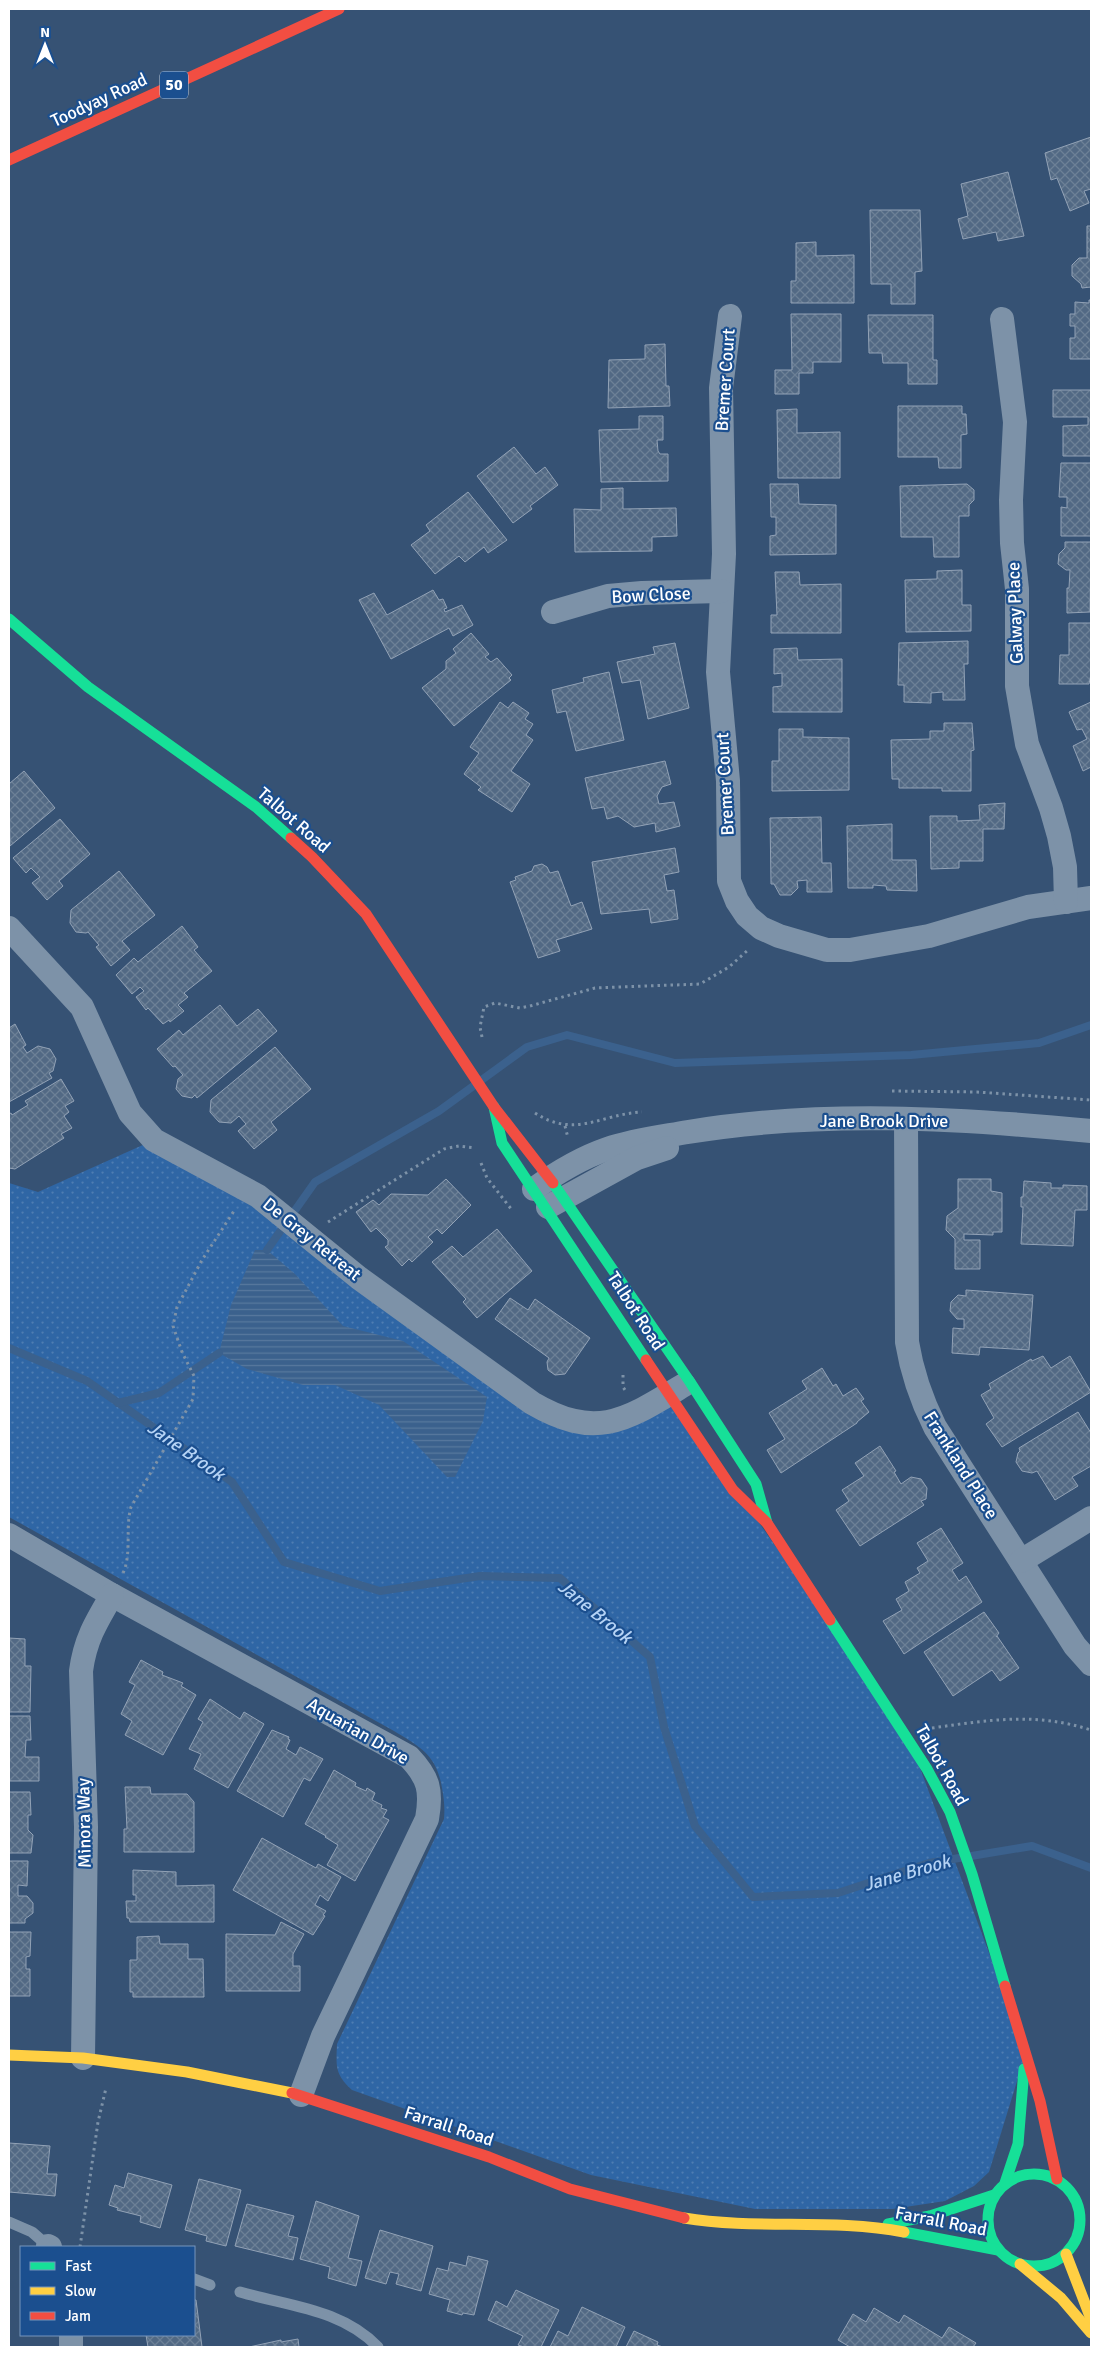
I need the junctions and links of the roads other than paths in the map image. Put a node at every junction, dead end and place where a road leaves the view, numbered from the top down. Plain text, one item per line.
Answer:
1 (339, 9) edge
2 (60, 137) junction
3 (9, 160) edge
4 (9, 170) edge
5 (730, 316) dead end
6 (1002, 319) dead end
7 (721, 591) junction
8 (553, 612) dead end
9 (9, 618) edge
10 (1091, 898) edge
11 (1066, 902) junction
12 (1091, 916) edge
13 (9, 928) edge
14 (494, 1107) junction
15 (906, 1119) junction
16 (1091, 1131) edge
17 (548, 1194) junction
18 (690, 1382) junction
19 (670, 1394) junction
20 (1091, 1518) edge
21 (767, 1523) junction
22 (9, 1535) edge
23 (1021, 1561) junction
24 (116, 1586) junction
25 (1091, 1664) edge
26 (1026, 2052) junction
27 (9, 2055) edge
28 (83, 2058) junction
29 (301, 2095) junction
30 (1057, 2179) junction
31 (1004, 2183) junction
32 (1067, 2187) junction
33 (1083, 2189) dead end
34 (994, 2195) junction
35 (9, 2222) edge
36 (877, 2227) junction
37 (1091, 2229) edge
38 (1076, 2240) junction
39 (49, 2246) edge
40 (998, 2250) junction
41 (1066, 2254) junction
42 (1020, 2264) junction
43 (195, 2279) edge
44 (210, 2285) dead end
45 (240, 2292) dead end
46 (1091, 2319) edge
47 (1091, 2333) edge
48 (378, 2347) edge

1 - 2 main road, Toodyay Road / 50
2 - 3 main road, Toodyay Road / 50
2 - 4 main road
5 - 7 street, Bremer Court
6 - 11 street, Galway Place
7 - 8 street, Bow Close
7 - 11 street, Bremer Court
9 - 14 main road, Talbot Road
10 - 11 street, Bremer Court
11 - 12 street
13 - 19 street, De Grey Retreat
14 - 17 main road, Talbot Road
14 - 17 main road, Talbot Road
15 - 16 street, Jane Brook Drive
15 - 17 street, Jane Brook Drive
15 - 23 street, Frankland Place
17 - 18 main road, Talbot Road
17 - 19 main road, Talbot Road
18 - 19 street, De Grey Retreat
18 - 21 main road, Talbot Road
19 - 21 main road, Talbot Road
20 - 23 street
21 - 26 main road, Talbot Road
22 - 24 street, Aquarian Drive
23 - 25 street, Frankland Place
24 - 28 street, Minora Way
24 - 29 street, Aquarian Drive
26 - 30 main road, Talbot Road
26 - 31 main road, Talbot Road
27 - 28 main road, Farrall Road
28 - 29 main road, Farrall Road
29 - 36 main road, Farrall Road
30 - 31 main road
30 - 32 main road
31 - 34 main road
32 - 33 main road
32 - 38 main road
34 - 36 main road, Farrall Road
34 - 40 main road
35 - 39 lane
36 - 40 main road, Farrall Road
37 - 38 main road
38 - 41 main road
40 - 42 main road
41 - 42 main road
41 - 46 main road
42 - 47 main road
43 - 44 lane
45 - 48 lane

